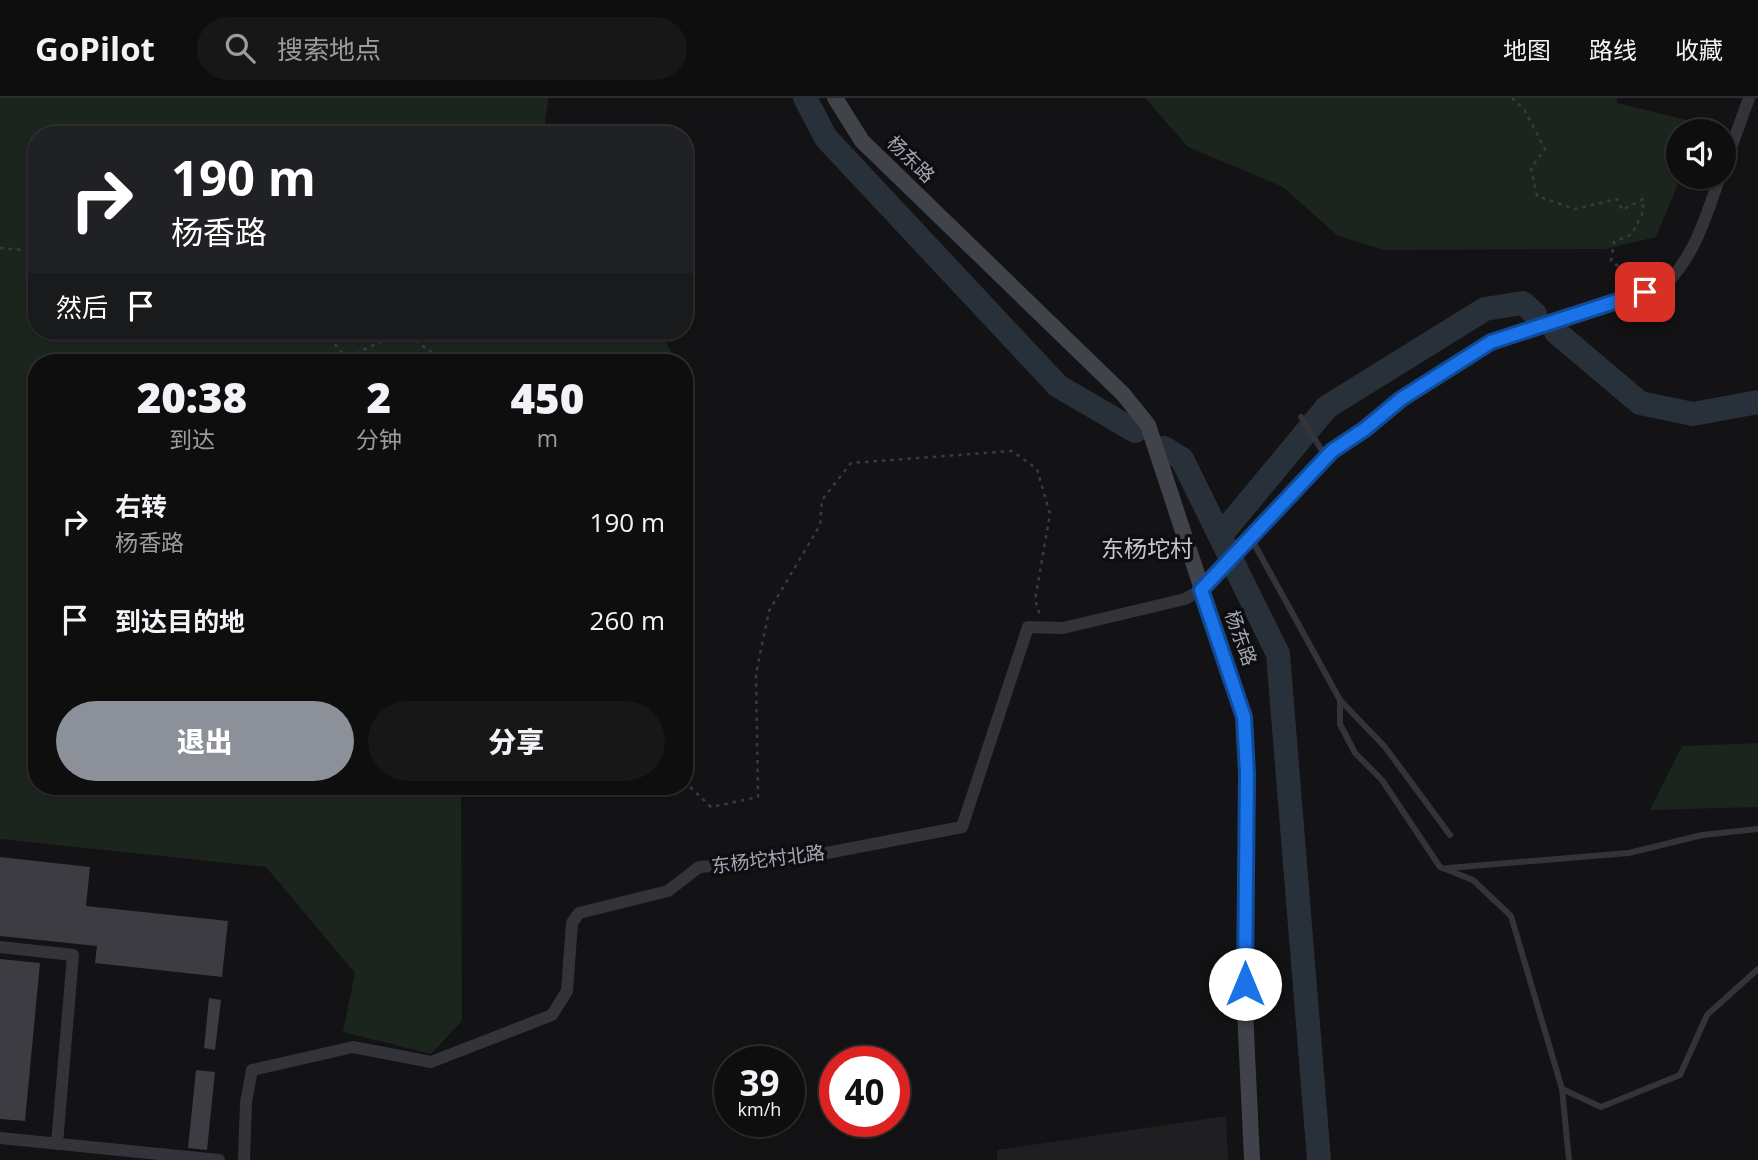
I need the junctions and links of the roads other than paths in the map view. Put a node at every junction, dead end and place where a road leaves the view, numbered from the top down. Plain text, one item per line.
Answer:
1 (835, 98) edge
2 (1748, 98) edge
3 (1736, 132) edge
4 (1716, 189) edge
5 (1301, 417) dead end
6 (1326, 457) junction
7 (1246, 541) junction
8 (1201, 590) junction
9 (1340, 700) junction
10 (1758, 829) edge
11 (1450, 835) dead end
12 (1445, 869) junction
13 (0, 947) edge
14 (1758, 969) edge
15 (1562, 1089) junction
16 (0, 1138) edge
17 (57, 1144) junction
18 (219, 1160) edge
19 (244, 1160) edge
20 (1252, 1160) edge
21 (1569, 1160) edge

1 - 8 street, 杨东路
2 - 3 street
4 - 6 street
5 - 6 lane
6 - 7 street
7 - 8 street
7 - 9 lane
8 - 19 street, 东杨坨村北路
8 - 20 street, 杨东路
9 - 11 lane
9 - 12 lane
10 - 12 lane
12 - 15 lane
13 - 17 street
14 - 15 lane
15 - 21 lane
16 - 17 street
17 - 18 street

